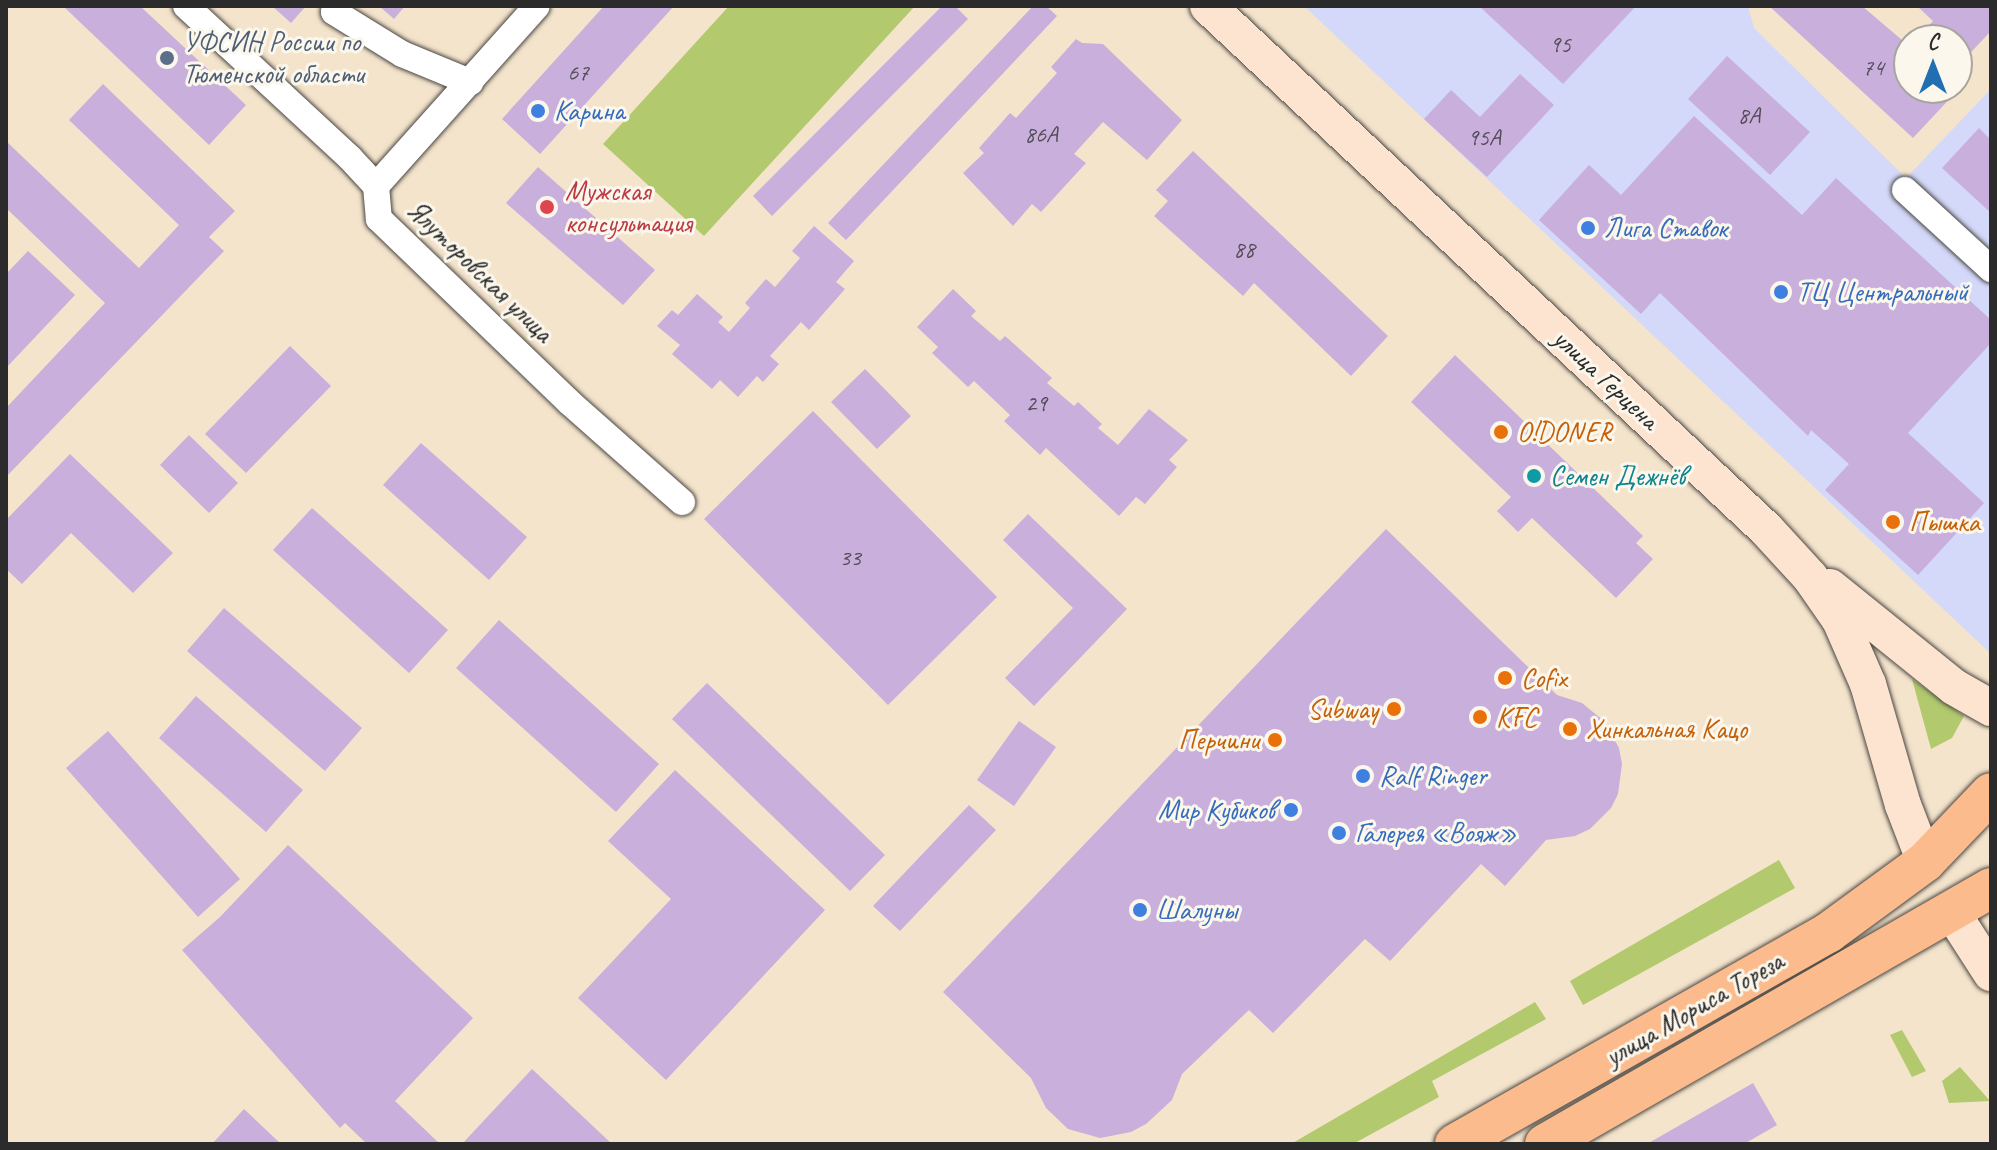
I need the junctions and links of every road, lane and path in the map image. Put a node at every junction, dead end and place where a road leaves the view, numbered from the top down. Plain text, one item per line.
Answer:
1 (186, 6) edge
2 (336, 6) edge
3 (537, 6) edge
4 (1208, 6) edge
5 (470, 82) junction
6 (376, 186) junction
7 (1905, 190) dead end
8 (1991, 269) edge
9 (682, 502) dead end
10 (1793, 557) junction
11 (1991, 708) edge
12 (1991, 793) edge
13 (1925, 862) junction
14 (1991, 888) edge
15 (1951, 911) junction
16 (1991, 973) edge
17 (1455, 1144) edge
18 (1545, 1144) edge

1 - 6 street, Ялуторовская улица
2 - 5 street
3 - 5 street
4 - 10 street, улица Герцена
5 - 6 street
6 - 9 street, Ялуторовская улица
7 - 8 street
10 - 11 street
10 - 13 street, улица Герцена
12 - 13 main road, улица Мориса Тореза
13 - 15 main road
13 - 17 main road, улица Мориса Тореза
14 - 15 main road, улица Мориса Тореза
15 - 16 street
15 - 18 main road, улица Мориса Тореза

